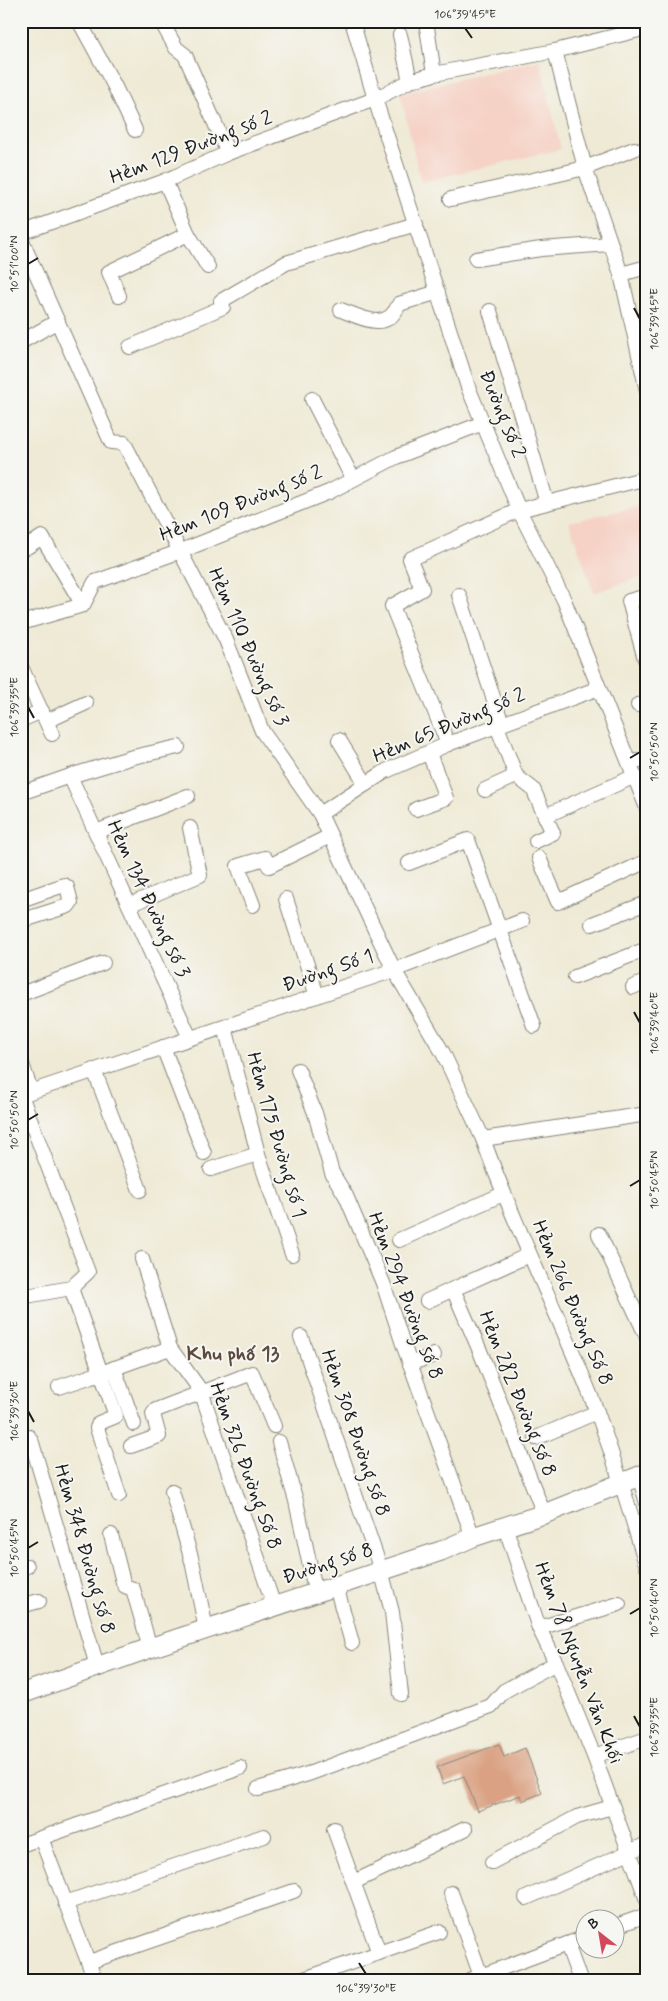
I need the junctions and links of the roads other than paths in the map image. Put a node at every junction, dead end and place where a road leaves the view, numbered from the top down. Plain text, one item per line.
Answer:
1 (79, 21) edge
2 (161, 21) edge
3 (352, 21) edge
4 (426, 21) edge
5 (647, 28) edge
6 (400, 35) dead end
7 (555, 50) junction
8 (434, 74) junction
9 (410, 81) junction
10 (375, 99) junction
11 (134, 130) dead end
12 (634, 149) dead end
13 (228, 153) junction
14 (585, 168) junction
15 (165, 181) junction
16 (451, 199) dead end
17 (416, 224) junction
18 (21, 233) edge
19 (188, 234) junction
20 (21, 239) edge
21 (610, 244) junction
22 (476, 259) dead end
23 (647, 267) edge
24 (208, 268) dead end
25 (621, 274) junction
26 (438, 292) junction
27 (119, 296) dead end
28 (341, 310) dead end
29 (490, 311) dead end
30 (58, 321) junction
31 (21, 342) edge
32 (130, 347) dead end
33 (647, 391) edge
34 (312, 400) dead end
35 (483, 423) junction
36 (647, 478) edge
37 (353, 479) junction
38 (547, 503) junction
39 (519, 510) junction
40 (21, 537) edge
41 (181, 550) junction
42 (459, 595) dead end
43 (647, 596) edge
44 (83, 605) junction
45 (21, 623) edge
46 (645, 659) dead end
47 (21, 667) edge
48 (599, 688) junction
49 (86, 703) dead end
50 (21, 720) edge
51 (47, 722) junction
52 (499, 725) junction
53 (339, 740) dead end
54 (448, 744) junction
55 (178, 747) dead end
56 (429, 753) junction
57 (647, 760) edge
58 (630, 762) junction
59 (70, 776) junction
60 (516, 776) junction
61 (635, 776) junction
62 (366, 784) junction
63 (485, 790) dead end
64 (21, 793) edge
65 (188, 796) dead end
66 (647, 808) edge
67 (416, 809) dead end
68 (320, 814) junction
69 (545, 816) junction
70 (190, 828) dead end
71 (96, 832) junction
72 (330, 836) junction
73 (536, 842) dead end
74 (539, 858) dead end
75 (647, 860) edge
76 (409, 863) dead end
77 (286, 899) dead end
78 (21, 900) edge
79 (647, 903) edge
80 (129, 905) junction
81 (253, 905) dead end
82 (21, 919) edge
83 (522, 921) dead end
84 (592, 924) dead end
85 (500, 929) junction
86 (647, 949) edge
87 (103, 963) dead end
88 (394, 970) junction
89 (575, 977) dead end
90 (647, 981) edge
91 (633, 987) dead end
92 (21, 994) edge
93 (318, 996) junction
94 (534, 1026) dead end
95 (225, 1027) junction
96 (190, 1038) junction
97 (163, 1047) junction
98 (21, 1061) edge
99 (94, 1070) junction
100 (298, 1070) dead end
101 (25, 1094) edge
102 (647, 1114) edge
103 (483, 1139) junction
104 (204, 1153) dead end
105 (258, 1154) junction
106 (211, 1169) dead end
107 (140, 1190) dead end
108 (503, 1194) junction
109 (599, 1234) dead end
110 (399, 1240) dead end
111 (292, 1254) dead end
112 (529, 1255) junction
113 (142, 1259) dead end
114 (71, 1288) junction
115 (453, 1289) junction
116 (21, 1297) edge
117 (427, 1301) dead end
118 (301, 1337) dead end
119 (647, 1337) edge
120 (170, 1348) junction
121 (434, 1355) dead end
122 (410, 1364) junction
123 (107, 1370) junction
124 (59, 1387) dead end
125 (201, 1392) junction
126 (597, 1412) junction
127 (134, 1424) dead end
128 (274, 1426) dead end
129 (536, 1438) dead end
130 (27, 1441) edge
131 (279, 1442) dead end
132 (131, 1446) dead end
133 (643, 1475) edge
134 (621, 1483) junction
135 (172, 1491) dead end
136 (118, 1495) dead end
137 (647, 1503) edge
138 (544, 1514) junction
139 (504, 1526) junction
140 (111, 1535) dead end
141 (474, 1537) junction
142 (647, 1567) edge
143 (381, 1570) junction
144 (336, 1586) junction
145 (316, 1594) junction
146 (39, 1601) dead end
147 (619, 1604) dead end
148 (21, 1606) edge
149 (274, 1606) junction
150 (539, 1628) junction
151 (206, 1629) junction
152 (352, 1643) dead end
153 (150, 1648) junction
154 (556, 1663) junction
155 (97, 1666) junction
156 (21, 1694) edge
157 (402, 1694) dead end
158 (647, 1738) edge
159 (594, 1756) junction
160 (240, 1768) dead end
161 (258, 1789) dead end
162 (612, 1807) junction
163 (334, 1829) dead end
164 (465, 1829) dead end
165 (264, 1836) dead end
166 (41, 1838) junction
167 (647, 1844) edge
168 (21, 1846) edge
169 (629, 1851) junction
170 (492, 1862) dead end
171 (354, 1882) junction
172 (294, 1892) dead end
173 (450, 1893) dead end
174 (526, 1898) dead end
175 (647, 1900) edge
176 (65, 1902) junction
177 (647, 1915) edge
178 (626, 1922) edge
179 (439, 1932) dead end
180 (576, 1940) edge
181 (566, 1944) junction
182 (379, 1953) junction
183 (89, 1962) junction
184 (475, 1978) edge
185 (95, 1980) edge
186 (301, 1980) edge
187 (580, 1980) edge

1 - 11 street
2 - 13 street
3 - 10 street, Đường số 2
4 - 8 street
5 - 7 street, Hẻm 129 Đường số 2
6 - 9 street
7 - 8 street, Hẻm 129 Đường số 2
7 - 14 street
8 - 9 street, Hẻm 129 Đường số 2
9 - 10 street, Hẻm 129 Đường số 2
10 - 13 street, Hẻm 129 Đường số 2
10 - 17 street, Đường số 2
12 - 14 street
13 - 15 street, Hẻm 129 Đường số 2
14 - 16 street
14 - 21 street
15 - 18 street, Hẻm 129 Đường số 2
15 - 19 street
17 - 26 street, Đường số 2
17 - 32 street
19 - 24 street
19 - 27 street
20 - 30 street
21 - 22 street
21 - 25 street
23 - 25 street
25 - 33 street
26 - 28 street
26 - 35 street, Đường số 2
29 - 38 street
30 - 31 street
30 - 41 street, Hẻm 110 Đường số 3
34 - 37 street
35 - 37 street, Hẻm 109 Đường số 2
35 - 39 street, Đường số 2
36 - 38 street
37 - 41 street, Hẻm 109 Đường số 2
38 - 39 street
39 - 48 street, Đường số 2
39 - 54 street
40 - 44 street
41 - 44 street, Hẻm 109 Đường số 2
41 - 68 street, Hẻm 110 Đường số 3
42 - 52 street
43 - 46 street
44 - 45 street
47 - 51 street
48 - 52 street, Hẻm 65 Đường số 2
48 - 58 street, Đường số 2
49 - 51 street
50 - 51 street
52 - 54 street, Hẻm 65 Đường số 2
52 - 60 street
53 - 62 street
54 - 56 street, Hẻm 65 Đường số 2
55 - 59 street
56 - 62 street, Hẻm 65 Đường số 2
56 - 67 street
57 - 58 street
58 - 61 street, Đường số 2
59 - 64 street
59 - 71 street, Hẻm 134 Đường số 3
60 - 63 street
60 - 69 street
61 - 66 street, Đường số 2
61 - 69 street
62 - 68 street, Hẻm 65 Đường số 2
65 - 71 street
68 - 72 street, Hẻm 110 Đường số 3
69 - 73 street
70 - 80 street
71 - 80 street, Hẻm 134 Đường số 3
72 - 81 street
72 - 88 street, Hẻm 110 Đường số 3
74 - 75 street
76 - 85 street
77 - 93 street
78 - 82 street
79 - 84 street
80 - 96 street, Hẻm 134 Đường số 3
83 - 85 street
85 - 88 street
85 - 94 street
86 - 89 street
87 - 92 street
88 - 93 street, Đường Số 1
88 - 103 street, Đường Số 1
90 - 91 street
93 - 95 street, Đường Số 1
95 - 96 street, Đường Số 1
95 - 105 street, Hẻm 175 Đường số 1
96 - 97 street, Đường Số 1
97 - 99 street, Đường Số 1
97 - 104 street
98 - 101 street
99 - 101 street, Đường Số 1
99 - 107 street
100 - 122 street, Hẻm 294 Đường số 8
101 - 114 street
102 - 103 street
103 - 108 street, Hẻm 266 Đường Số 8
105 - 106 street
105 - 111 street, Hẻm 175 Đường số 1
108 - 110 street
108 - 112 street, Hẻm 266 Đường Số 8
109 - 119 street
112 - 115 street
112 - 126 street, Hẻm 266 Đường Số 8
113 - 120 street, Hẻm 326 Đường Số 8
114 - 116 street
114 - 123 street
115 - 117 street
115 - 138 street, Hẻm 282 Đường số 8
118 - 143 street, Hẻm 308 Đường số 8
120 - 123 street
120 - 125 street, Hẻm 326 Đường Số 8
121 - 122 street
122 - 141 street, Hẻm 294 Đường số 8
123 - 124 street
123 - 127 street
123 - 136 street
125 - 128 street
125 - 132 street
125 - 149 street, Hẻm 326 Đường Số 8
126 - 129 street
126 - 134 street, Hẻm 266 Đường Số 8
130 - 155 street, Hẻm 348 Đường số 8
131 - 145 street
133 - 134 street, Đường số 8
133 - 137 street
134 - 138 street, Đường số 8
134 - 142 street, Hẻm 266 Đường Số 8
135 - 151 street
138 - 139 street, Đường số 8
139 - 141 street, Đường số 8
139 - 150 street, Hẻm 78 Nguyễn Văn Khối
140 - 153 street
141 - 143 street, Đường số 8
143 - 144 street, Đường số 8
143 - 157 street, Hẻm 308 Đường số 8
144 - 145 street, Đường số 8
144 - 152 street
145 - 149 street, Đường số 8
146 - 148 street
147 - 150 street
149 - 151 street, Đường số 8
150 - 154 street, Hẻm 78 Nguyễn Văn Khối
151 - 153 street, Đường số 8
153 - 155 street, Đường số 8
154 - 159 street, Hẻm 78 Nguyễn Văn Khối
154 - 161 street
155 - 156 street, Đường số 8
158 - 159 street
159 - 162 street, Hẻm 78 Nguyễn Văn Khối
160 - 166 street
162 - 169 street, Hẻm 78 Nguyễn Văn Khối
162 - 170 street
163 - 171 street
164 - 171 street
165 - 176 street
166 - 168 street
166 - 176 street
167 - 169 street
169 - 174 street
169 - 175 street, Hẻm 78 Nguyễn Văn Khối
171 - 182 street
172 - 183 street
173 - 184 street
176 - 183 street
177 - 178 street
179 - 182 street
180 - 181 street
181 - 184 street
181 - 187 street
182 - 186 street
183 - 185 street

